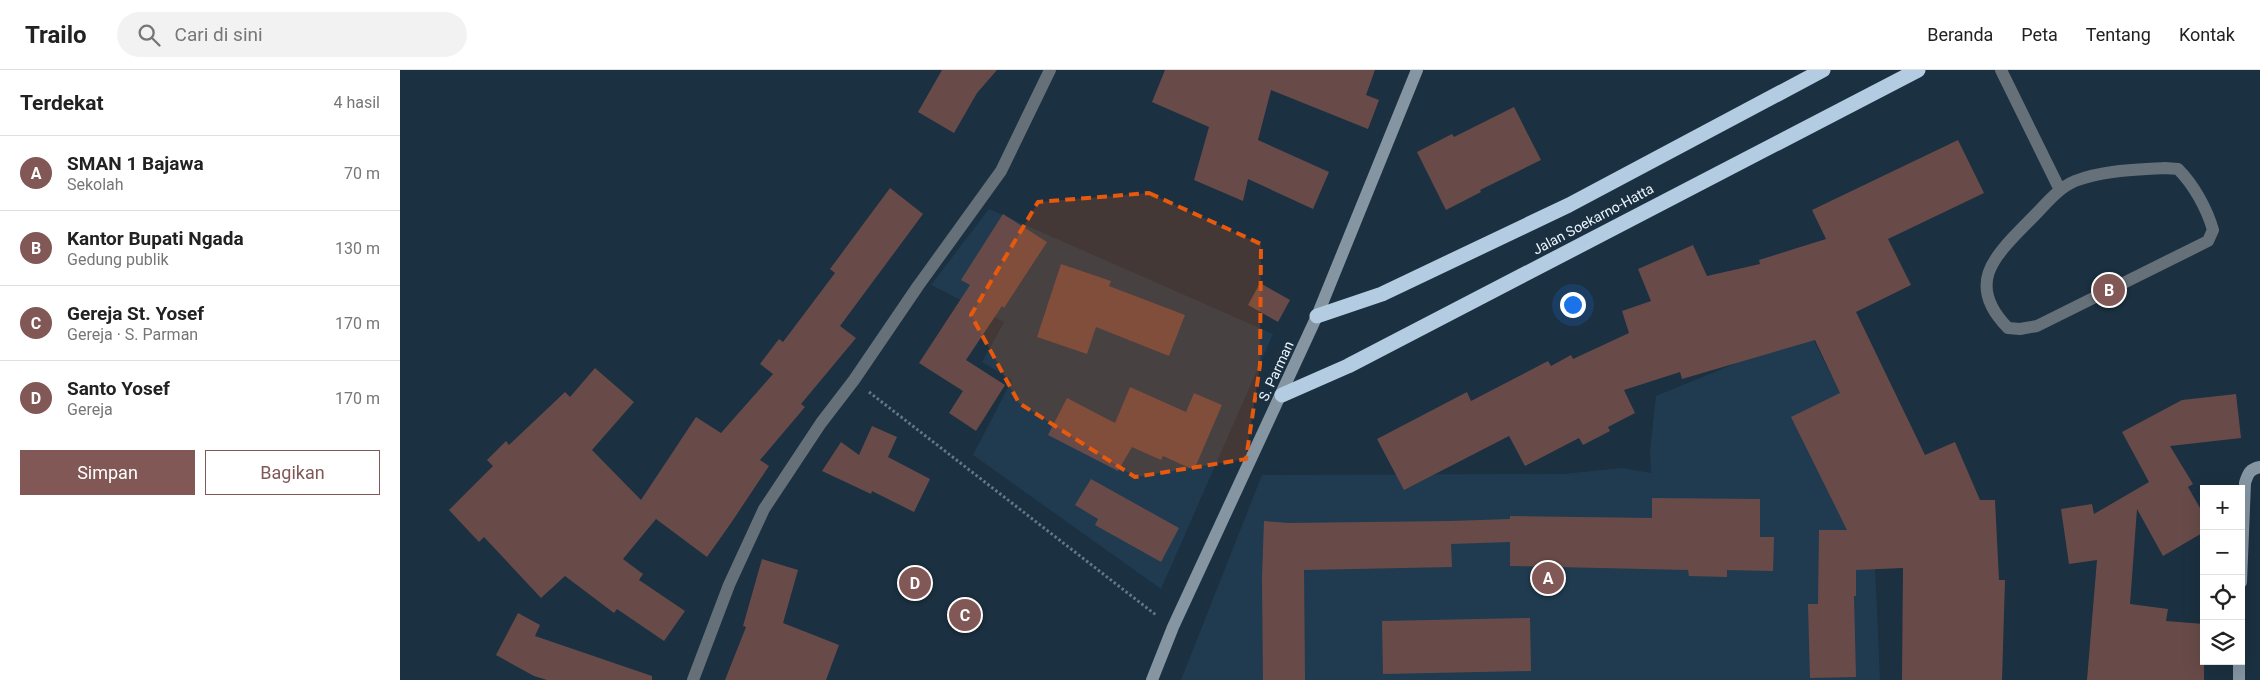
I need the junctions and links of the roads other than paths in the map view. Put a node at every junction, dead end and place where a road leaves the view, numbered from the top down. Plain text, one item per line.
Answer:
1 (1050, 70) edge
2 (1417, 70) edge
3 (1823, 70) edge
4 (1918, 70) edge
5 (2001, 70) edge
6 (2060, 190) junction
7 (1317, 316) junction
8 (1282, 394) junction
9 (2260, 466) edge
10 (2241, 575) edge
11 (2240, 665) edge
12 (693, 680) edge
13 (1152, 680) edge
14 (2239, 680) edge

1 - 12 street
2 - 7 street, S. Parman
3 - 7 highway, Jalan Soekarno-Hatta
4 - 8 highway, Jalan Soekarno-Hatta
5 - 6 street
6 - 6 street
7 - 8 street, S. Parman
8 - 13 street, S. Parman
9 - 10 street
11 - 14 street

